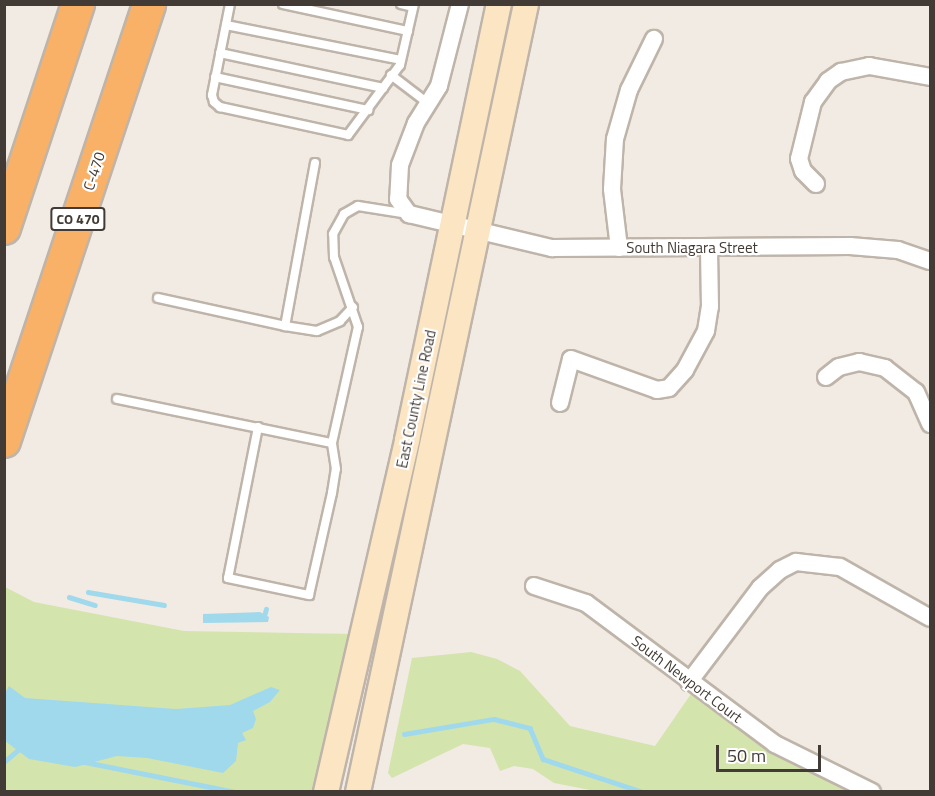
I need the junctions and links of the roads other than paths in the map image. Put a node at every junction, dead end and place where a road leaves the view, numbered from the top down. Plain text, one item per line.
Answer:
1 (78, 4) edge
2 (149, 4) edge
3 (230, 4) edge
4 (283, 4) edge
5 (401, 4) edge
6 (460, 4) edge
7 (499, 4) edge
8 (526, 4) edge
9 (414, 6) edge
10 (226, 25) junction
11 (408, 31) junction
12 (654, 39) dead end
13 (220, 53) junction
14 (401, 60) junction
15 (392, 75) junction
16 (215, 77) junction
17 (930, 77) edge
18 (383, 88) junction
19 (429, 104) junction
20 (368, 110) junction
21 (315, 163) dead end
22 (816, 184) dead end
23 (409, 214) junction
24 (454, 226) junction
25 (4, 228) edge
26 (479, 232) junction
27 (619, 248) junction
28 (709, 249) junction
29 (930, 261) edge
30 (158, 298) dead end
31 (353, 307) junction
32 (285, 326) junction
33 (826, 377) dead end
34 (117, 399) dead end
35 (560, 403) dead end
36 (930, 424) edge
37 (258, 427) junction
38 (5, 442) edge
39 (332, 443) junction
40 (534, 586) dead end
41 (930, 618) edge
42 (689, 682) junction
43 (326, 792) edge
44 (358, 792) edge
45 (872, 792) edge

1 - 25 highway
2 - 38 highway, C-470 / CO 470
3 - 10 lane
4 - 11 lane
5 - 9 lane
6 - 19 street
7 - 24 main road, East County Line Road
8 - 26 main road, East County Line Road
9 - 11 lane
10 - 13 lane
10 - 14 lane
11 - 14 lane
12 - 27 street
13 - 16 lane
13 - 18 lane
14 - 15 lane
15 - 18 lane
15 - 19 lane
16 - 20 lane
16 - 20 lane
17 - 22 street
18 - 20 lane
19 - 23 street
21 - 32 lane
23 - 24 street, South Niagara Street
23 - 31 lane
24 - 26 street, South Niagara Street
24 - 43 main road, East County Line Road
26 - 27 street, South Niagara Street
26 - 44 main road, East County Line Road
27 - 28 street, South Niagara Street
28 - 29 street, South Niagara Street
28 - 35 street
30 - 32 lane
31 - 32 lane
31 - 39 lane
33 - 36 street
34 - 37 lane
37 - 39 lane
37 - 39 lane
40 - 42 street, South Newport Court
41 - 42 street
42 - 45 street, South Newport Court

